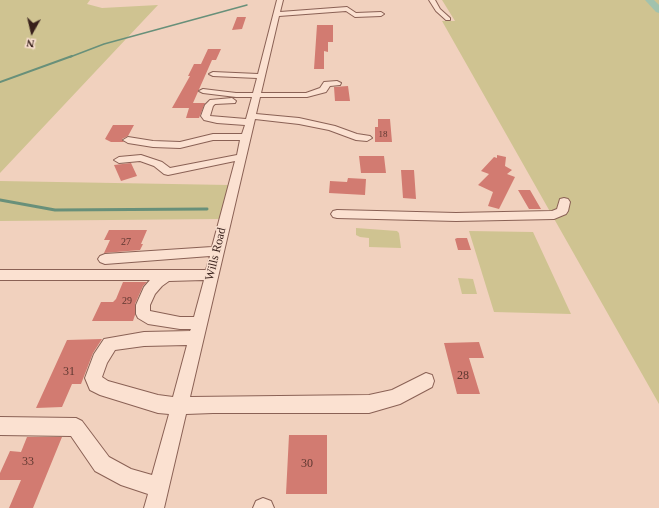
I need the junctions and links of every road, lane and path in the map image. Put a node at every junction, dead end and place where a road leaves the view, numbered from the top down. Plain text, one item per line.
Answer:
1 (280, 0) edge
2 (432, 0) edge
3 (276, 14) junction
4 (381, 14) dead end
5 (448, 19) dead end
6 (213, 74) dead end
7 (260, 76) junction
8 (337, 84) dead end
9 (203, 91) dead end
10 (254, 98) junction
11 (249, 119) junction
12 (245, 137) junction
13 (366, 138) dead end
14 (128, 140) dead end
15 (240, 157) junction
16 (119, 160) dead end
17 (564, 202) dead end
18 (337, 214) dead end
19 (217, 251) junction
20 (105, 259) dead end
21 (0, 275) edge
22 (166, 276) junction
23 (211, 276) junction
24 (198, 330) junction
25 (426, 381) dead end
26 (179, 406) junction
27 (0, 426) edge
28 (159, 487) junction
29 (154, 508) edge

1 - 3 street, Wills Road
2 - 5 street
3 - 4 street
3 - 7 street, Wills Road
6 - 7 street
7 - 10 street, Wills Road
8 - 10 street
9 - 10 street
10 - 11 street, Wills Road
10 - 11 street
11 - 12 street, Wills Road
11 - 13 street
12 - 14 street
12 - 15 street, Wills Road
15 - 16 street
15 - 19 street, Wills Road
17 - 18 street
19 - 20 street
19 - 23 street, Wills Road
21 - 22 street
22 - 23 street
22 - 24 street
23 - 24 street, Wills Road
24 - 26 street, Wills Road
24 - 26 street
25 - 26 street
26 - 28 street, Wills Road
27 - 28 street
28 - 29 street, Wills Road

